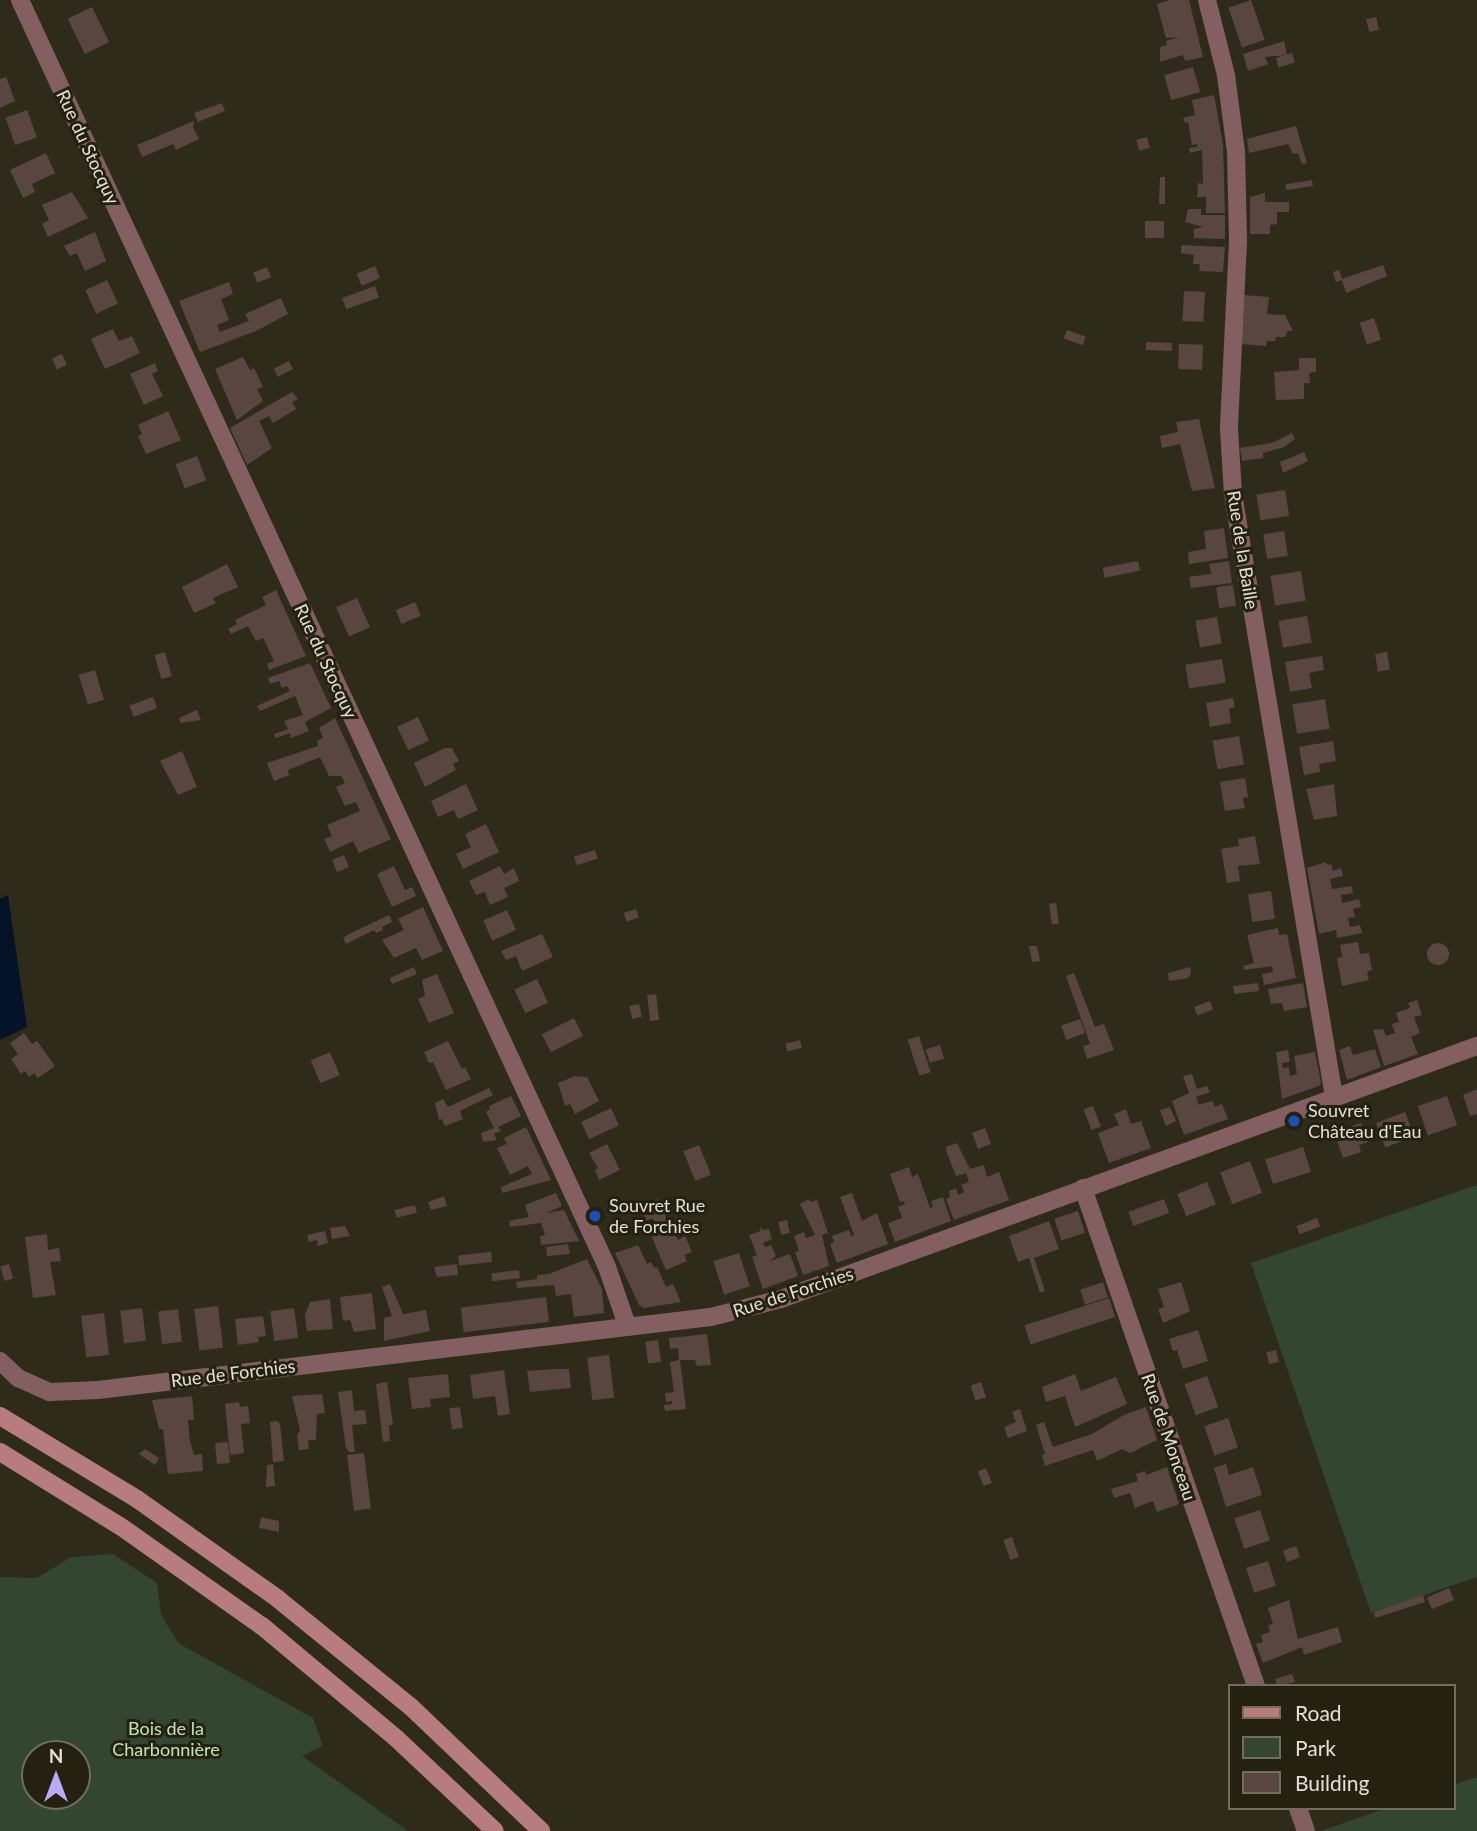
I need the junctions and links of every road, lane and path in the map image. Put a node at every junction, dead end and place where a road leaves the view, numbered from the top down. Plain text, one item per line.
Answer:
1 (20, 0) edge
2 (1207, 0) edge
3 (1477, 1046) edge
4 (1334, 1097) junction
5 (1083, 1188) junction
6 (626, 1325) junction
7 (0, 1361) edge
8 (0, 1416) edge
9 (0, 1452) edge
10 (1255, 1684) edge
11 (1299, 1810) edge
12 (495, 1831) edge
13 (541, 1831) edge
14 (1306, 1831) edge

1 - 6 street, Rue du Stocquy
2 - 4 street, Rue de la Baille
3 - 4 street, Rue de Forchies
4 - 5 street, Rue de Forchies
5 - 6 street, Rue de Forchies
5 - 10 street, Rue de Monceau
6 - 7 street, Rue de Forchies
8 - 13 main road
9 - 12 main road
11 - 14 street

